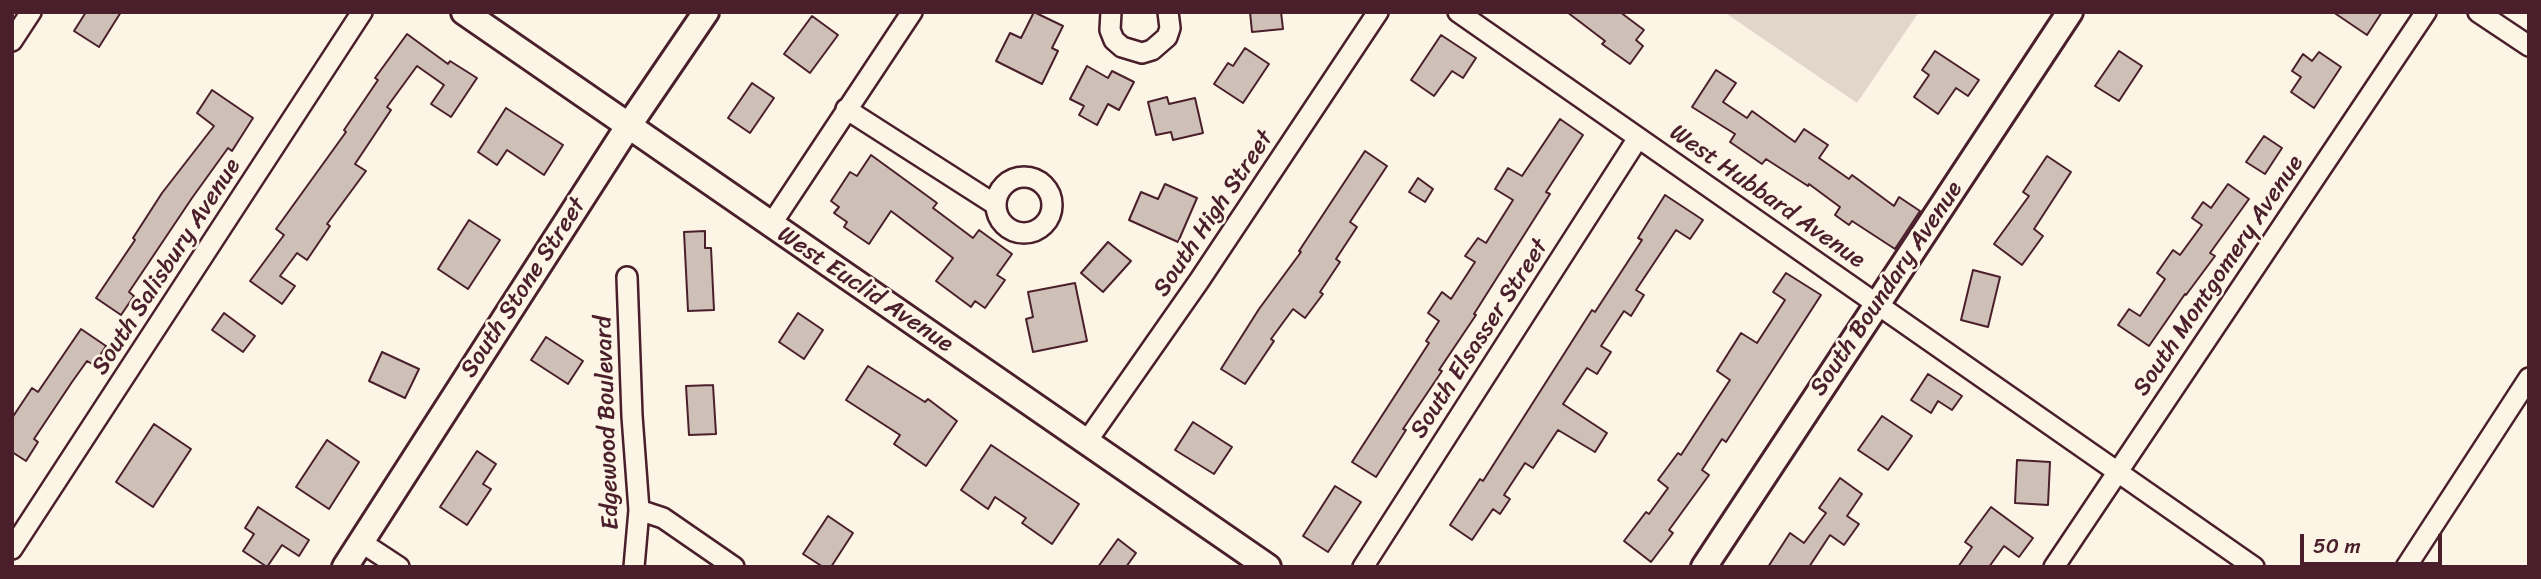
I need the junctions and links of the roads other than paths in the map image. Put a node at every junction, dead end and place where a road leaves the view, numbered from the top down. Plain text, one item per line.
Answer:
1 (31, 12) edge
2 (362, 12) edge
3 (464, 12) edge
4 (706, 12) edge
5 (912, 12) edge
6 (1111, 12) edge
7 (1168, 12) edge
8 (1378, 12) edge
9 (1458, 12) edge
10 (2070, 12) edge
11 (2426, 12) edge
12 (2479, 12) edge
13 (12, 41) edge
14 (2529, 46) edge
15 (846, 109) junction
16 (629, 125) junction
17 (1638, 138) junction
18 (996, 205) dead end
19 (770, 226) junction
20 (627, 278) dead end
21 (1877, 304) junction
22 (2529, 378) edge
23 (1087, 442) junction
24 (2118, 472) junction
25 (639, 510) junction
26 (361, 542) junction
27 (12, 549) edge
28 (345, 567) edge
29 (399, 567) edge
30 (634, 567) edge
31 (734, 567) edge
32 (1268, 567) edge
33 (1363, 567) edge
34 (1704, 567) edge
35 (2054, 567) edge
36 (2254, 567) edge
37 (2406, 567) edge

1 - 13 street
2 - 27 street, South Salisbury Avenue
3 - 16 street, West Euclid Avenue
4 - 16 street, South Stone Street
5 - 15 street
6 - 7 street
8 - 23 street, South High Street
9 - 17 street, West Hubbard Avenue
10 - 21 street, South Boundary Avenue
11 - 24 street, South Montgomery Avenue
12 - 14 street
15 - 18 street
15 - 19 street
16 - 19 street, West Euclid Avenue
16 - 26 street, South Stone Street
17 - 21 street, West Hubbard Avenue
17 - 33 street, South Elsasser Street
19 - 23 street, West Euclid Avenue
20 - 25 street, Edgewood Boulevard
21 - 24 street, West Hubbard Avenue
21 - 34 street, South Boundary Avenue
22 - 37 street
23 - 32 street, West Euclid Avenue
24 - 35 street, South Montgomery Avenue
24 - 36 street, West Hubbard Avenue
25 - 30 street, Edgewood Boulevard
25 - 31 street
26 - 28 street, South Stone Street
26 - 29 street

